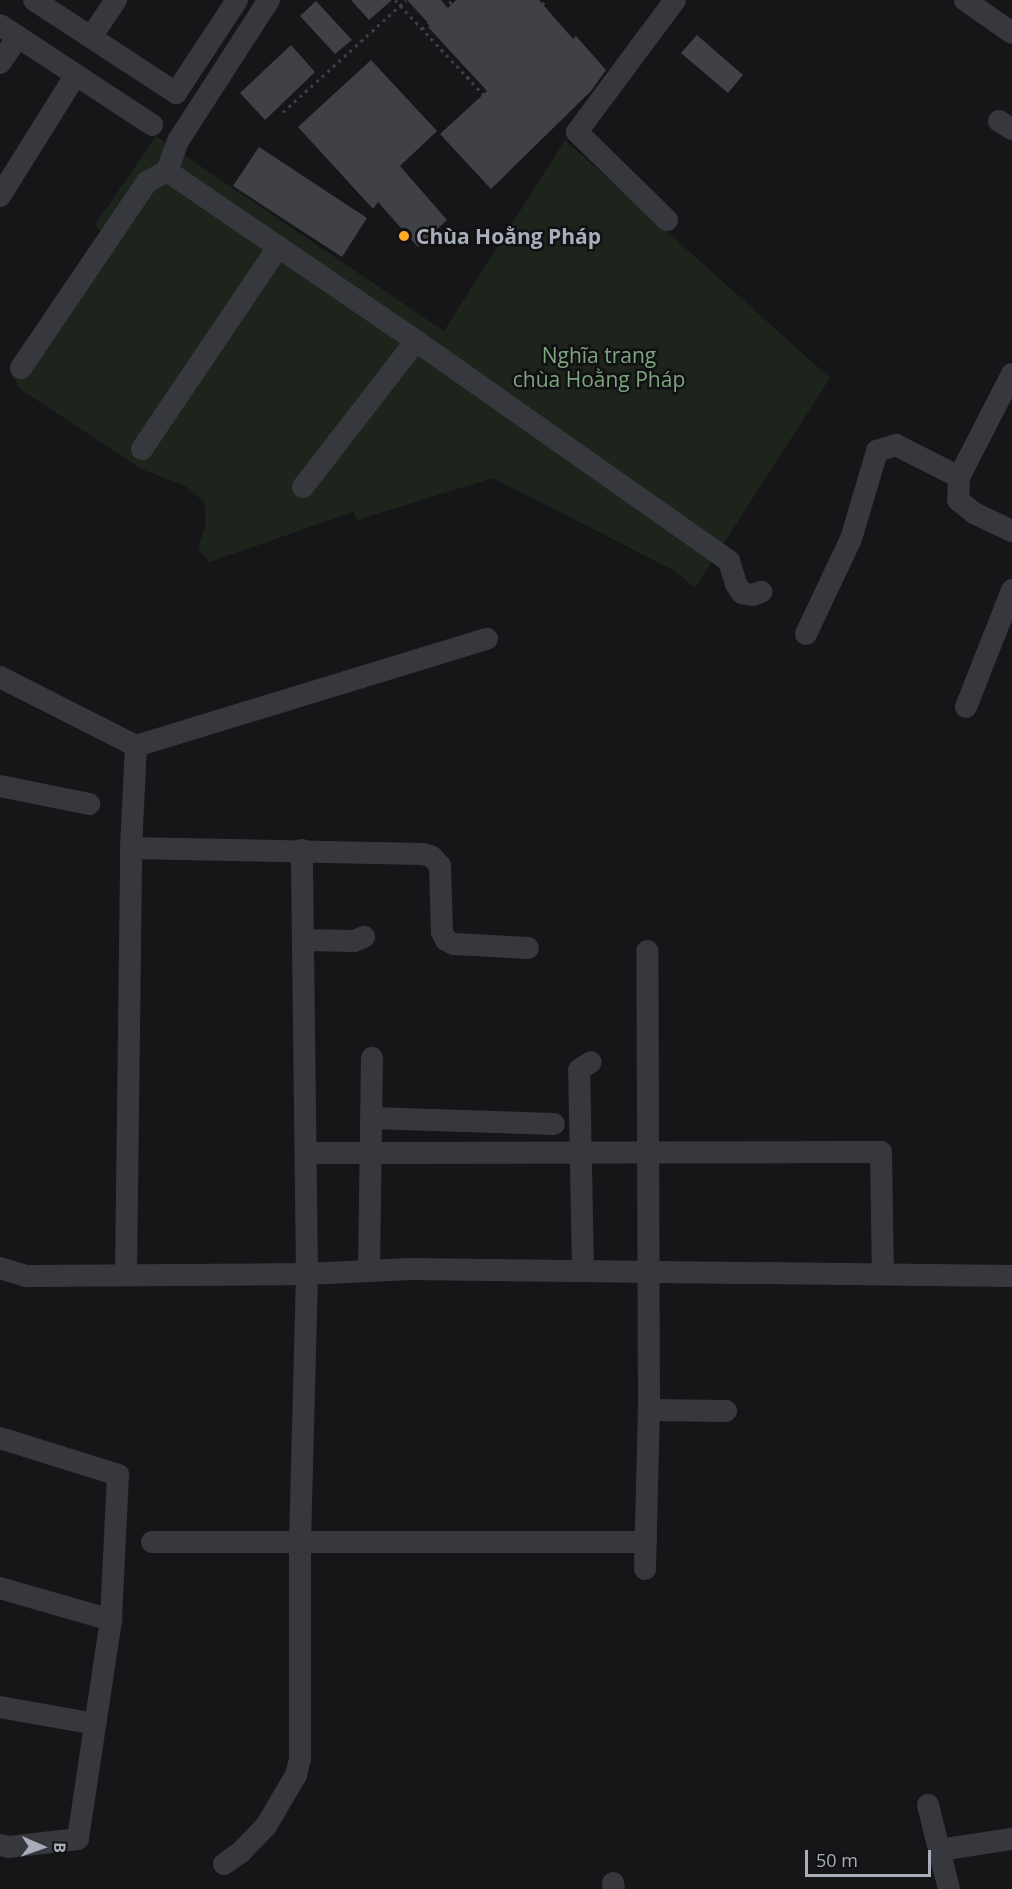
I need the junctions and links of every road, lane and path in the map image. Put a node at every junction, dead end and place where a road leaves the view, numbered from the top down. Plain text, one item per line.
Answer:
1 (34, 0) edge
2 (116, 0) edge
3 (237, 0) edge
4 (269, 0) edge
5 (395, 0) edge
6 (406, 0) edge
7 (453, 0) edge
8 (547, 0) edge
9 (675, 0) edge
10 (965, 0) edge
11 (400, 6) junction
12 (422, 29) junction
13 (9, 31) edge
14 (1012, 33) edge
15 (91, 37) junction
16 (0, 63) edge
17 (75, 76) junction
18 (467, 78) junction
19 (495, 107) dead end
20 (283, 112) dead end
21 (152, 125) dead end
22 (167, 171) junction
23 (0, 196) edge
24 (667, 220) dead end
25 (278, 247) junction
26 (416, 341) junction
27 (21, 369) dead end
28 (1012, 374) edge
29 (142, 450) dead end
30 (959, 477) junction
31 (303, 487) dead end
32 (1012, 531) edge
33 (1012, 590) edge
34 (761, 592) dead end
35 (806, 634) dead end
36 (487, 639) dead end
37 (0, 677) edge
38 (966, 707) dead end
39 (136, 746) junction
40 (0, 786) edge
41 (89, 804) dead end
42 (131, 848) junction
43 (302, 850) junction
44 (364, 937) dead end
45 (303, 940) junction
46 (528, 948) dead end
47 (647, 951) dead end
48 (372, 1058) dead end
49 (591, 1062) dead end
50 (372, 1118) junction
51 (554, 1124) dead end
52 (306, 1153) junction
53 (371, 1154) junction
54 (581, 1154) junction
55 (648, 1154) junction
56 (0, 1268) edge
57 (369, 1270) junction
58 (583, 1271) junction
59 (647, 1272) junction
60 (307, 1274) junction
61 (126, 1275) junction
62 (883, 1275) junction
63 (1012, 1276) edge
64 (649, 1410) junction
65 (726, 1411) dead end
66 (0, 1438) edge
67 (152, 1542) dead end
68 (300, 1542) junction
69 (646, 1542) junction
70 (645, 1569) dead end
71 (0, 1588) edge
72 (111, 1620) junction
73 (0, 1707) edge
74 (95, 1724) junction
75 (928, 1805) dead end
76 (1012, 1839) edge
77 (0, 1845) edge
78 (939, 1850) junction
79 (224, 1864) dead end
80 (949, 1889) edge

1 - 15 street
2 - 15 street
3 - 15 street
4 - 22 street
5 - 11 path
6 - 11 path
7 - 12 path
8 - 18 path
9 - 24 street
10 - 14 street
11 - 12 path
11 - 20 path
12 - 18 path
13 - 16 street
13 - 17 street
17 - 21 street
17 - 23 street
18 - 19 path
22 - 25 street
22 - 27 street
25 - 26 street
25 - 29 street
26 - 31 street
26 - 34 street
28 - 30 street
30 - 32 street
30 - 35 street
33 - 38 street
36 - 39 street
37 - 39 street
39 - 42 street
40 - 41 street
42 - 43 street
42 - 61 street
43 - 45 street
43 - 46 street
44 - 45 street
45 - 52 street
47 - 55 street
48 - 50 street
49 - 54 street
50 - 51 street
50 - 53 street
52 - 53 street
52 - 60 street
53 - 54 street
53 - 57 street
54 - 55 street
54 - 58 street
55 - 59 street
55 - 62 street
56 - 61 street
57 - 58 street
57 - 60 street
58 - 59 street
59 - 62 street
59 - 64 street
60 - 61 street
60 - 68 street
62 - 63 street
64 - 65 street
64 - 69 street
66 - 72 street
67 - 68 street
68 - 69 street
68 - 79 street
69 - 70 street
71 - 72 street
72 - 74 street
73 - 74 street
74 - 77 street
75 - 78 street
76 - 78 street
78 - 80 street

